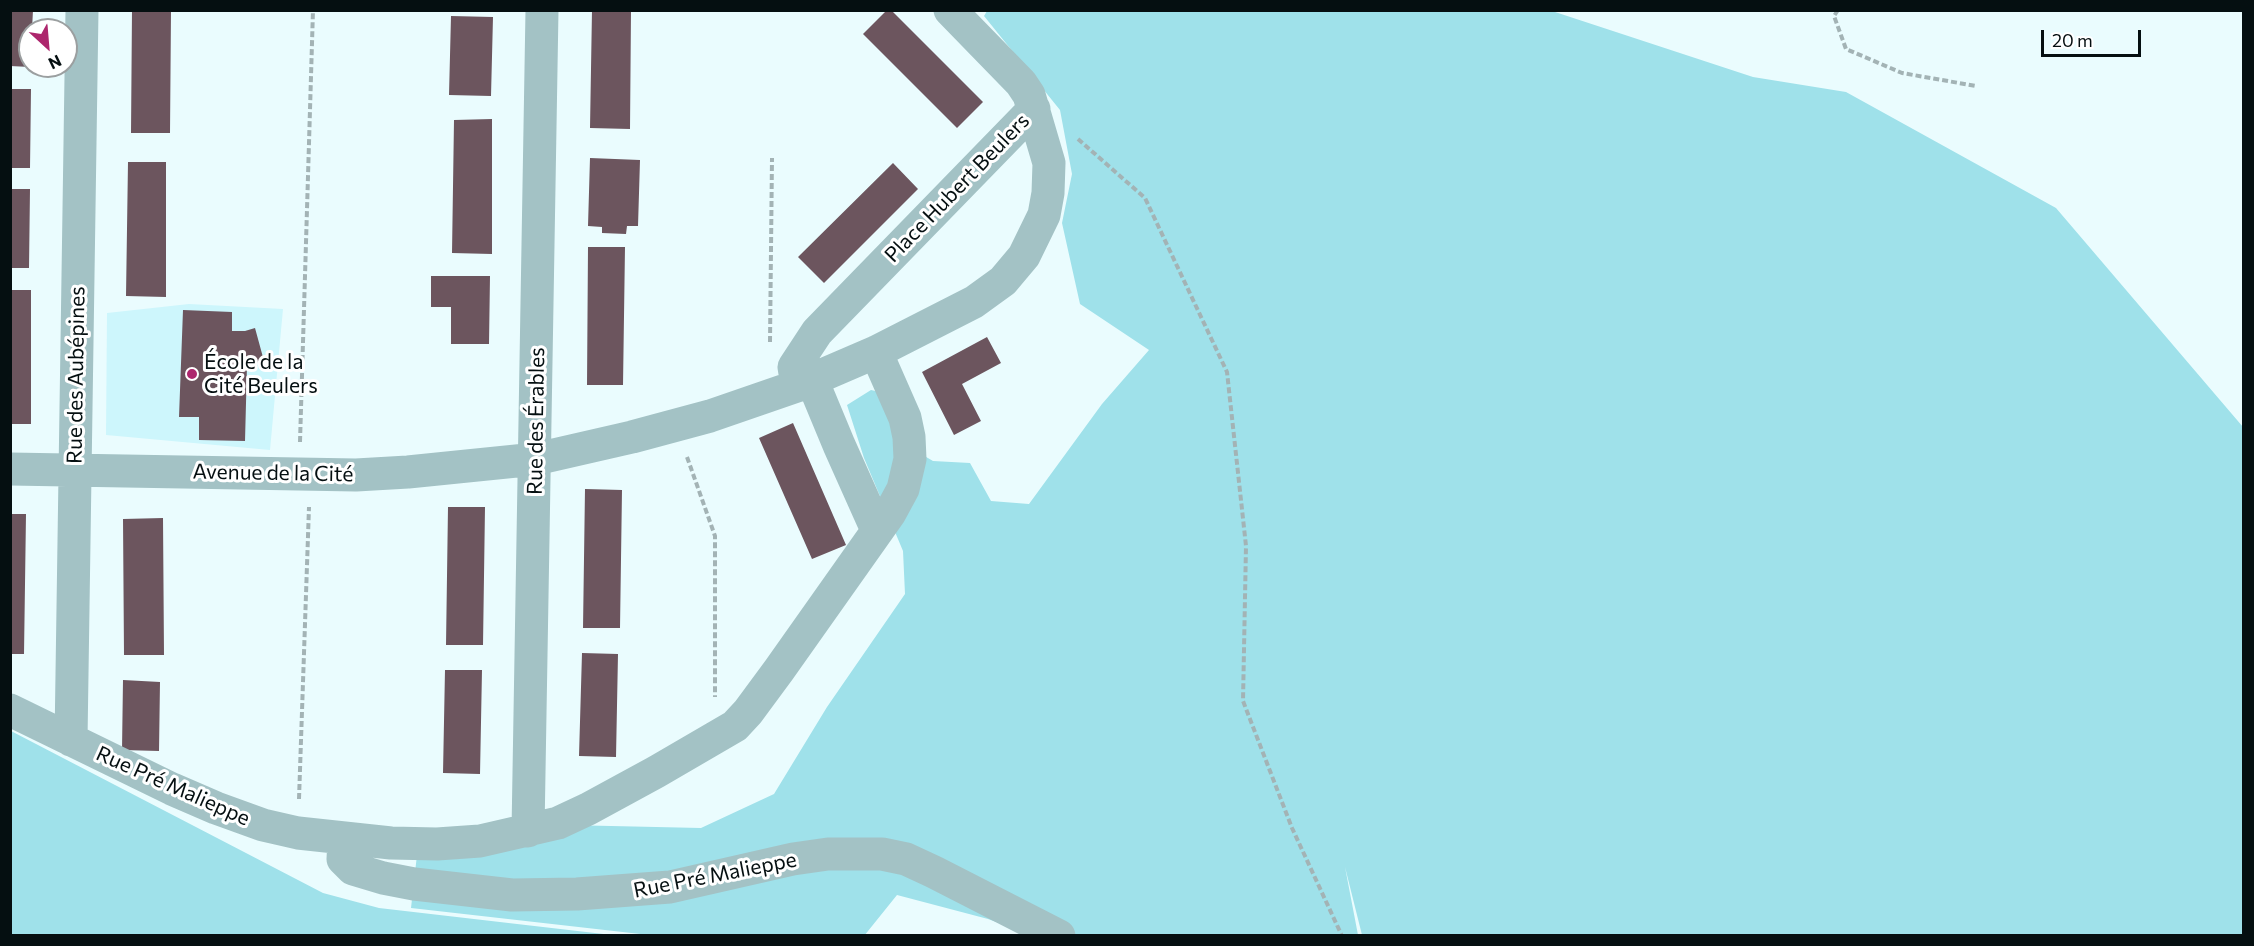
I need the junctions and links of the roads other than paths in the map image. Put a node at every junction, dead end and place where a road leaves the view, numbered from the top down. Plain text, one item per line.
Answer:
1 (82, 10) edge
2 (542, 10) edge
3 (950, 10) edge
4 (1034, 110) junction
5 (876, 352) junction
6 (801, 378) junction
7 (536, 459) junction
8 (10, 469) edge
9 (75, 470) junction
10 (877, 530) junction
11 (10, 710) edge
12 (71, 740) junction
13 (528, 831) junction
14 (344, 839) junction
15 (1059, 936) edge

1 - 9 street, Rue des Aubépines
2 - 7 street, Rue des Érables
3 - 4 street
4 - 5 street, Place Hubert Beulers
4 - 6 street, Place Hubert Beulers
5 - 6 street, Place Hubert Beulers
5 - 10 street
6 - 7 street, Place Hubert Beulers
6 - 10 street
7 - 9 street, Avenue de la Cité
7 - 13 street, Rue des Érables
8 - 9 street, Avenue de la Cité
9 - 12 street, Rue des Aubépines
10 - 13 street, Rue Pré Malieppe
11 - 12 street, Rue Pré Malieppe
12 - 14 street, Rue Pré Malieppe
13 - 14 street, Rue Pré Malieppe
14 - 15 street, Rue Pré Malieppe

